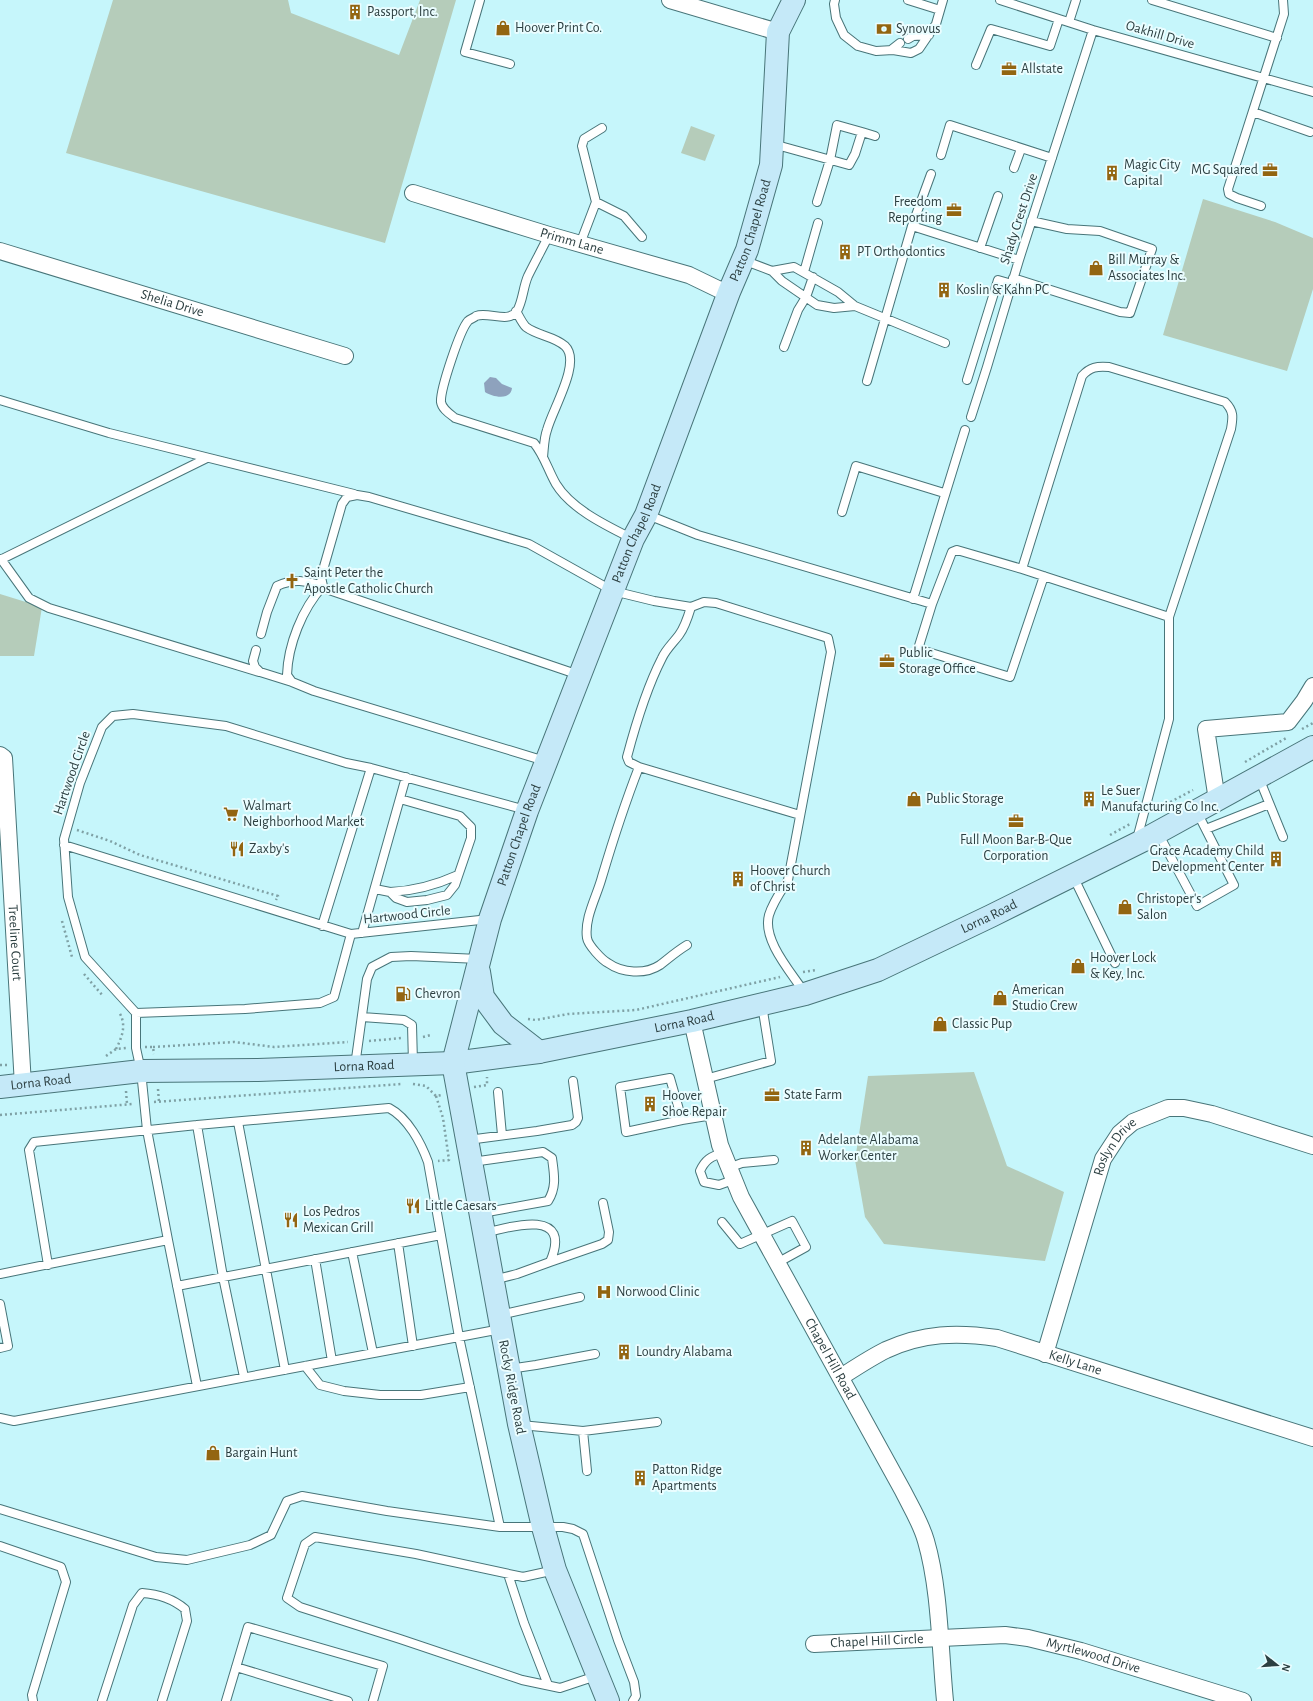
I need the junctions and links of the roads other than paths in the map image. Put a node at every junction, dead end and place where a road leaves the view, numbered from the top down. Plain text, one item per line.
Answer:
1 (480, 0) edge
2 (670, 0) edge
3 (794, 0) edge
4 (836, 0) edge
5 (908, 0) edge
6 (943, 0) edge
7 (1000, 0) edge
8 (1076, 0) edge
9 (1152, 0) edge
10 (1283, 0) edge
11 (940, 10) junction
12 (1059, 19) junction
13 (1069, 22) junction
14 (1093, 30) junction
15 (778, 32) junction
16 (929, 35) junction
17 (1277, 38) junction
18 (908, 39) dead end
19 (900, 43) dead end
20 (891, 50) junction
21 (510, 64) dead end
22 (976, 65) dead end
23 (1264, 78) junction
24 (1313, 92) edge
25 (1253, 112) junction
26 (602, 128) dead end
27 (862, 132) junction
28 (1310, 132) dead end
29 (875, 136) dead end
30 (772, 144) junction
31 (1021, 149) junction
32 (940, 155) dead end
33 (1052, 158) junction
34 (830, 160) junction
35 (1014, 168) dead end
36 (931, 174) dead end
37 (413, 193) dead end
38 (998, 196) dead end
39 (596, 202) junction
40 (817, 202) dead end
41 (1261, 206) dead end
42 (1031, 221) junction
43 (818, 223) dead end
44 (912, 226) junction
45 (549, 235) junction
46 (642, 237) dead end
47 (580, 244) junction
48 (980, 248) junction
49 (0, 251) edge
50 (743, 260) junction
51 (1019, 260) junction
52 (772, 271) junction
53 (804, 272) junction
54 (813, 277) junction
55 (1012, 281) junction
56 (729, 292) junction
57 (806, 297) junction
58 (855, 306) junction
59 (516, 311) junction
60 (885, 320) junction
61 (945, 343) dead end
62 (784, 348) dead end
63 (345, 356) dead end
64 (967, 380) dead end
65 (867, 381) dead end
66 (0, 400) edge
67 (971, 417) dead end
68 (965, 430) dead end
69 (543, 457) junction
70 (207, 458) junction
71 (944, 493) junction
72 (357, 495) junction
73 (842, 512) dead end
74 (646, 515) junction
75 (633, 539) junction
76 (0, 560) edge
77 (1022, 569) junction
78 (1044, 576) junction
79 (323, 586) junction
80 (613, 591) junction
81 (913, 599) junction
82 (932, 604) junction
83 (691, 607) junction
84 (1169, 618) junction
85 (261, 634) dead end
86 (256, 650) dead end
87 (260, 672) junction
88 (580, 675) junction
89 (292, 682) junction
90 (1313, 686) edge
91 (1313, 747) edge
92 (0, 755) edge
93 (546, 762) junction
94 (639, 767) junction
95 (371, 768) junction
96 (406, 777) junction
97 (1258, 777) junction
98 (1216, 790) junction
99 (400, 800) junction
100 (1269, 804) junction
101 (527, 810) junction
102 (800, 815) junction
103 (1201, 820) junction
104 (1158, 832) junction
105 (1283, 837) dead end
106 (1136, 844) junction
107 (64, 845) junction
108 (5, 866) edge
109 (458, 875) junction
110 (1072, 875) junction
111 (375, 889) junction
112 (390, 892) junction
113 (490, 919) junction
114 (322, 926) junction
115 (362, 933) junction
116 (351, 934) junction
117 (687, 945) dead end
118 (479, 962) junction
119 (1115, 963) dead end
120 (805, 994) junction
121 (762, 1004) junction
122 (136, 1013) junction
123 (362, 1017) junction
124 (692, 1021) junction
125 (539, 1052) junction
126 (453, 1063) junction
127 (413, 1064) junction
128 (355, 1066) junction
129 (141, 1071) junction
130 (705, 1079) junction
131 (574, 1081) dead end
132 (23, 1085) junction
133 (0, 1087) edge
134 (498, 1092) dead end
135 (713, 1115) junction
136 (682, 1120) junction
137 (238, 1122) junction
138 (197, 1125) junction
139 (147, 1130) junction
140 (502, 1135) junction
141 (467, 1140) junction
142 (1313, 1146) edge
143 (723, 1153) junction
144 (774, 1160) dead end
145 (471, 1163) junction
146 (731, 1174) junction
147 (603, 1202) dead end
148 (722, 1222) dead end
149 (482, 1223) junction
150 (760, 1234) junction
151 (441, 1235) junction
152 (168, 1240) junction
153 (398, 1243) junction
154 (352, 1252) junction
155 (315, 1259) junction
156 (550, 1262) junction
157 (777, 1264) junction
158 (48, 1265) junction
159 (265, 1269) junction
160 (0, 1274) edge
161 (223, 1277) junction
162 (493, 1280) junction
163 (177, 1286) junction
164 (580, 1297) dead end
165 (0, 1304) edge
166 (500, 1322) junction
167 (459, 1337) junction
168 (413, 1346) junction
169 (0, 1348) edge
170 (373, 1353) junction
171 (595, 1354) dead end
172 (1046, 1354) junction
173 (332, 1361) junction
174 (304, 1366) junction
175 (509, 1369) junction
176 (285, 1370) junction
177 (841, 1376) junction
178 (244, 1377) junction
179 (197, 1386) junction
180 (470, 1387) junction
181 (0, 1418) edge
182 (657, 1422) dead end
183 (519, 1424) junction
184 (583, 1431) junction
185 (1313, 1438) edge
186 (588, 1471) dead end
187 (0, 1508) edge
188 (500, 1527) junction
189 (543, 1527) junction
190 (0, 1546) edge
191 (556, 1570) junction
192 (508, 1574) junction
193 (939, 1639) junction
194 (814, 1644) dead end
195 (236, 1667) junction
196 (596, 1676) junction
197 (548, 1685) junction
198 (33, 1701) edge
199 (102, 1701) edge
200 (162, 1701) edge
201 (226, 1701) edge
202 (348, 1701) edge
203 (373, 1701) edge
204 (608, 1701) edge
205 (634, 1701) edge
206 (945, 1701) edge
207 (1243, 1701) edge

1 - 21 lane
2 - 15 street
3 - 15 main road, Patton Chapel Road
4 - 20 lane
5 - 11 lane
6 - 11 lane
7 - 12 lane, Oakhill Drive
8 - 13 lane
9 - 17 lane
10 - 17 lane
11 - 16 lane
12 - 13 lane, Oakhill Drive
12 - 22 lane
13 - 14 lane, Oakhill Drive
14 - 23 lane, Oakhill Drive
14 - 33 lane, Shady Crest Drive
15 - 30 main road, Patton Chapel Road
16 - 18 lane
16 - 20 lane
17 - 23 lane
19 - 20 lane
23 - 24 lane, Oakhill Drive
23 - 25 lane
25 - 28 lane
25 - 41 lane
26 - 39 lane
27 - 29 lane
27 - 34 lane
27 - 34 lane
30 - 34 lane
30 - 50 main road, Patton Chapel Road
31 - 32 lane
31 - 33 lane
31 - 35 lane
33 - 42 lane, Shady Crest Drive
34 - 40 lane
36 - 44 lane
37 - 45 street, Primm Lane
38 - 48 lane
39 - 46 lane
39 - 47 lane
42 - 51 lane, Shady Crest Drive
42 - 55 lane
43 - 53 lane
44 - 48 lane
44 - 60 lane
45 - 47 street, Primm Lane
45 - 59 lane
47 - 56 street, Primm Lane
48 - 51 lane
49 - 63 street, Shelia Drive
50 - 52 lane
50 - 56 main road, Patton Chapel Road
51 - 55 lane, Shady Crest Drive
52 - 53 lane
52 - 57 lane
53 - 54 lane
54 - 57 lane
54 - 58 lane
55 - 64 lane
55 - 67 lane, Shady Crest Drive
56 - 74 main road, Patton Chapel Road
57 - 58 lane
57 - 62 lane
58 - 60 lane
59 - 69 lane
59 - 69 lane
60 - 61 lane
60 - 65 lane
66 - 70 lane
68 - 71 lane
69 - 75 lane
70 - 72 lane
70 - 76 lane
71 - 73 lane
71 - 81 lane
72 - 79 lane
72 - 80 lane
74 - 75 main road, Patton Chapel Road
74 - 81 lane
75 - 80 main road, Patton Chapel Road
76 - 87 lane
77 - 78 lane
77 - 82 lane
77 - 84 lane
78 - 82 lane
78 - 84 lane
79 - 85 lane
79 - 88 lane
79 - 89 lane
80 - 83 lane
80 - 88 main road, Patton Chapel Road
81 - 82 lane
83 - 94 lane
83 - 102 lane
84 - 106 lane
86 - 87 lane
87 - 89 lane
88 - 93 main road, Patton Chapel Road
89 - 93 lane
90 - 98 street
91 - 97 main road, Lorna Road
92 - 108 street, Treeline Court
93 - 101 main road, Patton Chapel Road
94 - 102 lane
94 - 117 lane
95 - 96 lane, Hartwood Circle
95 - 107 lane, Hartwood Circle
95 - 114 lane
96 - 99 lane
96 - 101 lane, Hartwood Circle
97 - 98 main road, Lorna Road
97 - 100 lane
98 - 103 main road, Lorna Road
99 - 109 lane
99 - 111 lane
100 - 103 lane
100 - 105 lane
101 - 113 main road, Patton Chapel Road
102 - 120 lane
103 - 104 main road, Lorna Road
103 - 104 lane
104 - 106 main road, Lorna Road
106 - 110 main road, Lorna Road
107 - 114 lane
107 - 122 lane, Hartwood Circle
108 - 132 street, Treeline Court
109 - 112 lane
109 - 112 lane
110 - 119 lane
110 - 120 main road, Lorna Road
111 - 112 lane
111 - 115 lane
113 - 115 lane, Hartwood Circle
113 - 118 main road, Patton Chapel Road
114 - 116 lane
115 - 116 lane, Hartwood Circle
116 - 122 lane, Hartwood Circle
118 - 123 lane
118 - 125 main road
118 - 126 main road, Patton Chapel Road
120 - 121 main road, Lorna Road
121 - 124 main road, Lorna Road
121 - 130 lane
122 - 129 lane
123 - 127 lane
123 - 128 lane
124 - 125 main road, Lorna Road
124 - 130 street, Chapel Hill Road
125 - 126 main road, Lorna Road
126 - 127 main road, Lorna Road
126 - 141 main road, Rocky Ridge Road
127 - 128 main road, Lorna Road
128 - 129 main road, Lorna Road
129 - 132 main road, Lorna Road
129 - 139 lane
130 - 135 street, Chapel Hill Road
131 - 140 lane
132 - 133 main road, Lorna Road
134 - 140 lane
135 - 136 lane
135 - 143 street, Chapel Hill Road
136 - 136 lane
137 - 138 lane
137 - 151 lane
137 - 159 lane
138 - 139 lane
138 - 161 lane
139 - 152 lane
139 - 158 lane
140 - 141 lane
141 - 145 main road, Rocky Ridge Road
142 - 172 street, Roslyn Drive
143 - 146 street, Chapel Hill Road
143 - 146 lane
144 - 146 lane
145 - 149 main road, Rocky Ridge Road
145 - 149 lane
146 - 150 street, Chapel Hill Road
147 - 156 lane
148 - 150 lane
149 - 156 lane
149 - 162 main road, Rocky Ridge Road
150 - 157 street, Chapel Hill Road
150 - 157 lane
151 - 153 lane
151 - 167 lane
152 - 158 lane
152 - 163 lane
153 - 154 lane
153 - 168 lane
154 - 155 lane
154 - 170 lane
155 - 159 lane
155 - 173 lane
156 - 162 lane
157 - 177 street, Chapel Hill Road
158 - 160 lane
159 - 161 lane
159 - 176 lane
161 - 163 lane
161 - 178 lane
162 - 166 main road, Rocky Ridge Road
163 - 179 lane
164 - 166 lane
165 - 169 lane
166 - 167 lane
166 - 175 main road, Rocky Ridge Road
167 - 168 lane
167 - 180 lane
168 - 170 lane
170 - 173 lane
171 - 175 lane
172 - 177 street, Kelly Lane
172 - 185 street, Kelly Lane
173 - 174 lane
174 - 176 lane
174 - 180 lane
175 - 183 main road, Rocky Ridge Road
176 - 178 lane
177 - 193 street, Chapel Hill Road
178 - 179 lane
179 - 181 lane
180 - 188 lane
182 - 184 lane
183 - 184 lane
183 - 189 main road, Rocky Ridge Road
184 - 186 lane
187 - 188 lane
188 - 189 lane
189 - 191 main road, Rocky Ridge Road
189 - 205 lane
190 - 198 lane
191 - 192 lane
191 - 196 main road, Rocky Ridge Road
192 - 197 lane
192 - 197 lane
193 - 194 street, Chapel Hill Circle
193 - 206 street, Chapel Hill Road
193 - 207 street, Myrtlewood Drive
195 - 201 lane
195 - 202 lane
195 - 203 lane
196 - 197 lane
196 - 204 main road, Rocky Ridge Road
199 - 200 lane

